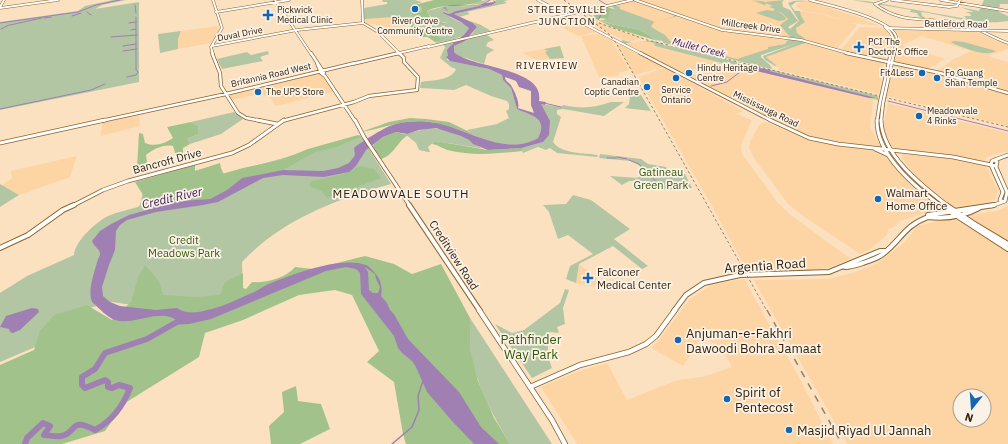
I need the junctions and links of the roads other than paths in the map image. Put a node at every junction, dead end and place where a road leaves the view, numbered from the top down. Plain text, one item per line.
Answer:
1 (4, 0) edge
2 (58, 0) edge
3 (212, 0) edge
4 (289, 0) edge
5 (362, 0) edge
6 (538, 0) edge
7 (632, 0) edge
8 (806, 0) edge
9 (810, 0) edge
10 (887, 0) edge
11 (892, 0) edge
12 (942, 0) edge
13 (275, 1) edge
14 (638, 1) edge
15 (959, 2) edge
16 (0, 7) edge
17 (1008, 10) edge
18 (216, 12) junction
19 (566, 15) junction
20 (363, 23) junction
21 (885, 27) junction
22 (897, 28) junction
23 (891, 29) junction
24 (294, 30) junction
25 (979, 31) junction
26 (1008, 31) edge
27 (1008, 43) edge
28 (212, 46) junction
29 (399, 53) junction
30 (867, 57) junction
31 (892, 62) junction
32 (317, 63) junction
33 (355, 63) junction
34 (888, 63) junction
35 (902, 65) junction
36 (318, 67) junction
37 (312, 72) junction
38 (323, 72) junction
39 (226, 93) junction
40 (1008, 93) edge
41 (884, 94) junction
42 (881, 103) junction
43 (344, 104) junction
44 (276, 124) junction
45 (0, 144) edge
46 (889, 145) junction
47 (873, 149) junction
48 (885, 149) junction
49 (891, 150) junction
50 (907, 151) junction
51 (918, 153) junction
52 (1008, 155) edge
53 (890, 156) junction
54 (995, 160) junction
55 (991, 165) junction
56 (996, 167) junction
57 (1002, 201) junction
58 (948, 205) junction
59 (941, 206) junction
60 (979, 208) junction
61 (962, 209) junction
62 (955, 210) junction
63 (948, 212) junction
64 (966, 212) junction
65 (942, 213) junction
66 (960, 214) junction
67 (953, 215) junction
68 (946, 216) junction
69 (928, 217) junction
70 (959, 219) junction
71 (969, 220) junction
72 (1008, 244) edge
73 (0, 248) edge
74 (1008, 248) edge
75 (530, 387) junction
76 (565, 444) edge

1 - 16 main road
2 - 16 main road
3 - 18 main road
4 - 13 main road
5 - 20 main road
6 - 19 main road, Mississauga Road
7 - 19 main road, Britannia Road West
8 - 21 main road
9 - 21 main road
10 - 25 main road
11 - 15 main road
12 - 15 main road
13 - 18 main road
13 - 24 main road, Creditview Road
14 - 30 main road, Millcreek Drive
15 - 17 main road
18 - 28 main road
19 - 29 main road, Britannia Road West
19 - 47 main road, Mississauga Road
20 - 24 main road, Duval Drive
20 - 29 main road
21 - 22 main road
21 - 23 main road
21 - 34 main road
22 - 23 main road
22 - 25 main road, Battleford Road
23 - 31 main road
24 - 28 main road, Duval Drive
24 - 32 main road, Creditview Road
25 - 26 main road, Battleford Road
25 - 27 main road
28 - 39 main road
29 - 33 main road, Britannia Road West
29 - 43 main road, Bancroft Drive
30 - 34 main road, Millcreek Drive
30 - 34 main road, Millcreek Drive
31 - 34 main road, Millcreek Drive
31 - 35 main road
31 - 35 main road
31 - 41 main road
32 - 36 main road, Creditview Road
32 - 38 main road, Creditview Road
33 - 38 main road, Britannia Road West
33 - 38 main road, Britannia Road West
34 - 41 main road
35 - 40 main road
36 - 37 main road
36 - 38 main road, Creditview Road
37 - 38 main road, Britannia Road West
37 - 39 main road, Britannia Road West
38 - 39 main road, Britannia Road West
38 - 43 main road, Creditview Road
39 - 44 main road
39 - 45 main road, Britannia Road West
41 - 42 main road, bridge
42 - 46 main road
42 - 48 main road
43 - 44 main road, Bancroft Drive
43 - 75 main road, Creditview Road
44 - 73 main road, Bancroft Drive
46 - 49 main road
46 - 50 main road
47 - 48 main road, Mississauga Road
47 - 53 main road
48 - 49 main road, Mississauga Road
48 - 53 main road
49 - 50 main road
49 - 51 main road
49 - 58 main road
50 - 51 main road
51 - 55 main road
52 - 54 main road
53 - 59 main road
54 - 55 main road
54 - 56 main road
55 - 56 main road
55 - 57 main road
56 - 57 main road
57 - 60 main road, Argentia Road
58 - 61 main road
58 - 62 main road
59 - 63 main road
59 - 65 main road
60 - 61 main road, Argentia Road
60 - 64 main road, Argentia Road
61 - 62 main road, Argentia Road
62 - 63 main road, Argentia Road
62 - 66 main road
63 - 65 main road, Argentia Road
63 - 67 main road
64 - 66 main road, Argentia Road
64 - 71 main road
65 - 69 main road, Argentia Road
66 - 67 main road, Argentia Road
66 - 71 main road
67 - 68 main road, Argentia Road
67 - 70 main road
68 - 69 main road, Argentia Road
68 - 70 main road
69 - 75 main road, Argentia Road
70 - 74 main road
71 - 72 main road
75 - 76 main road, Creditview Road

